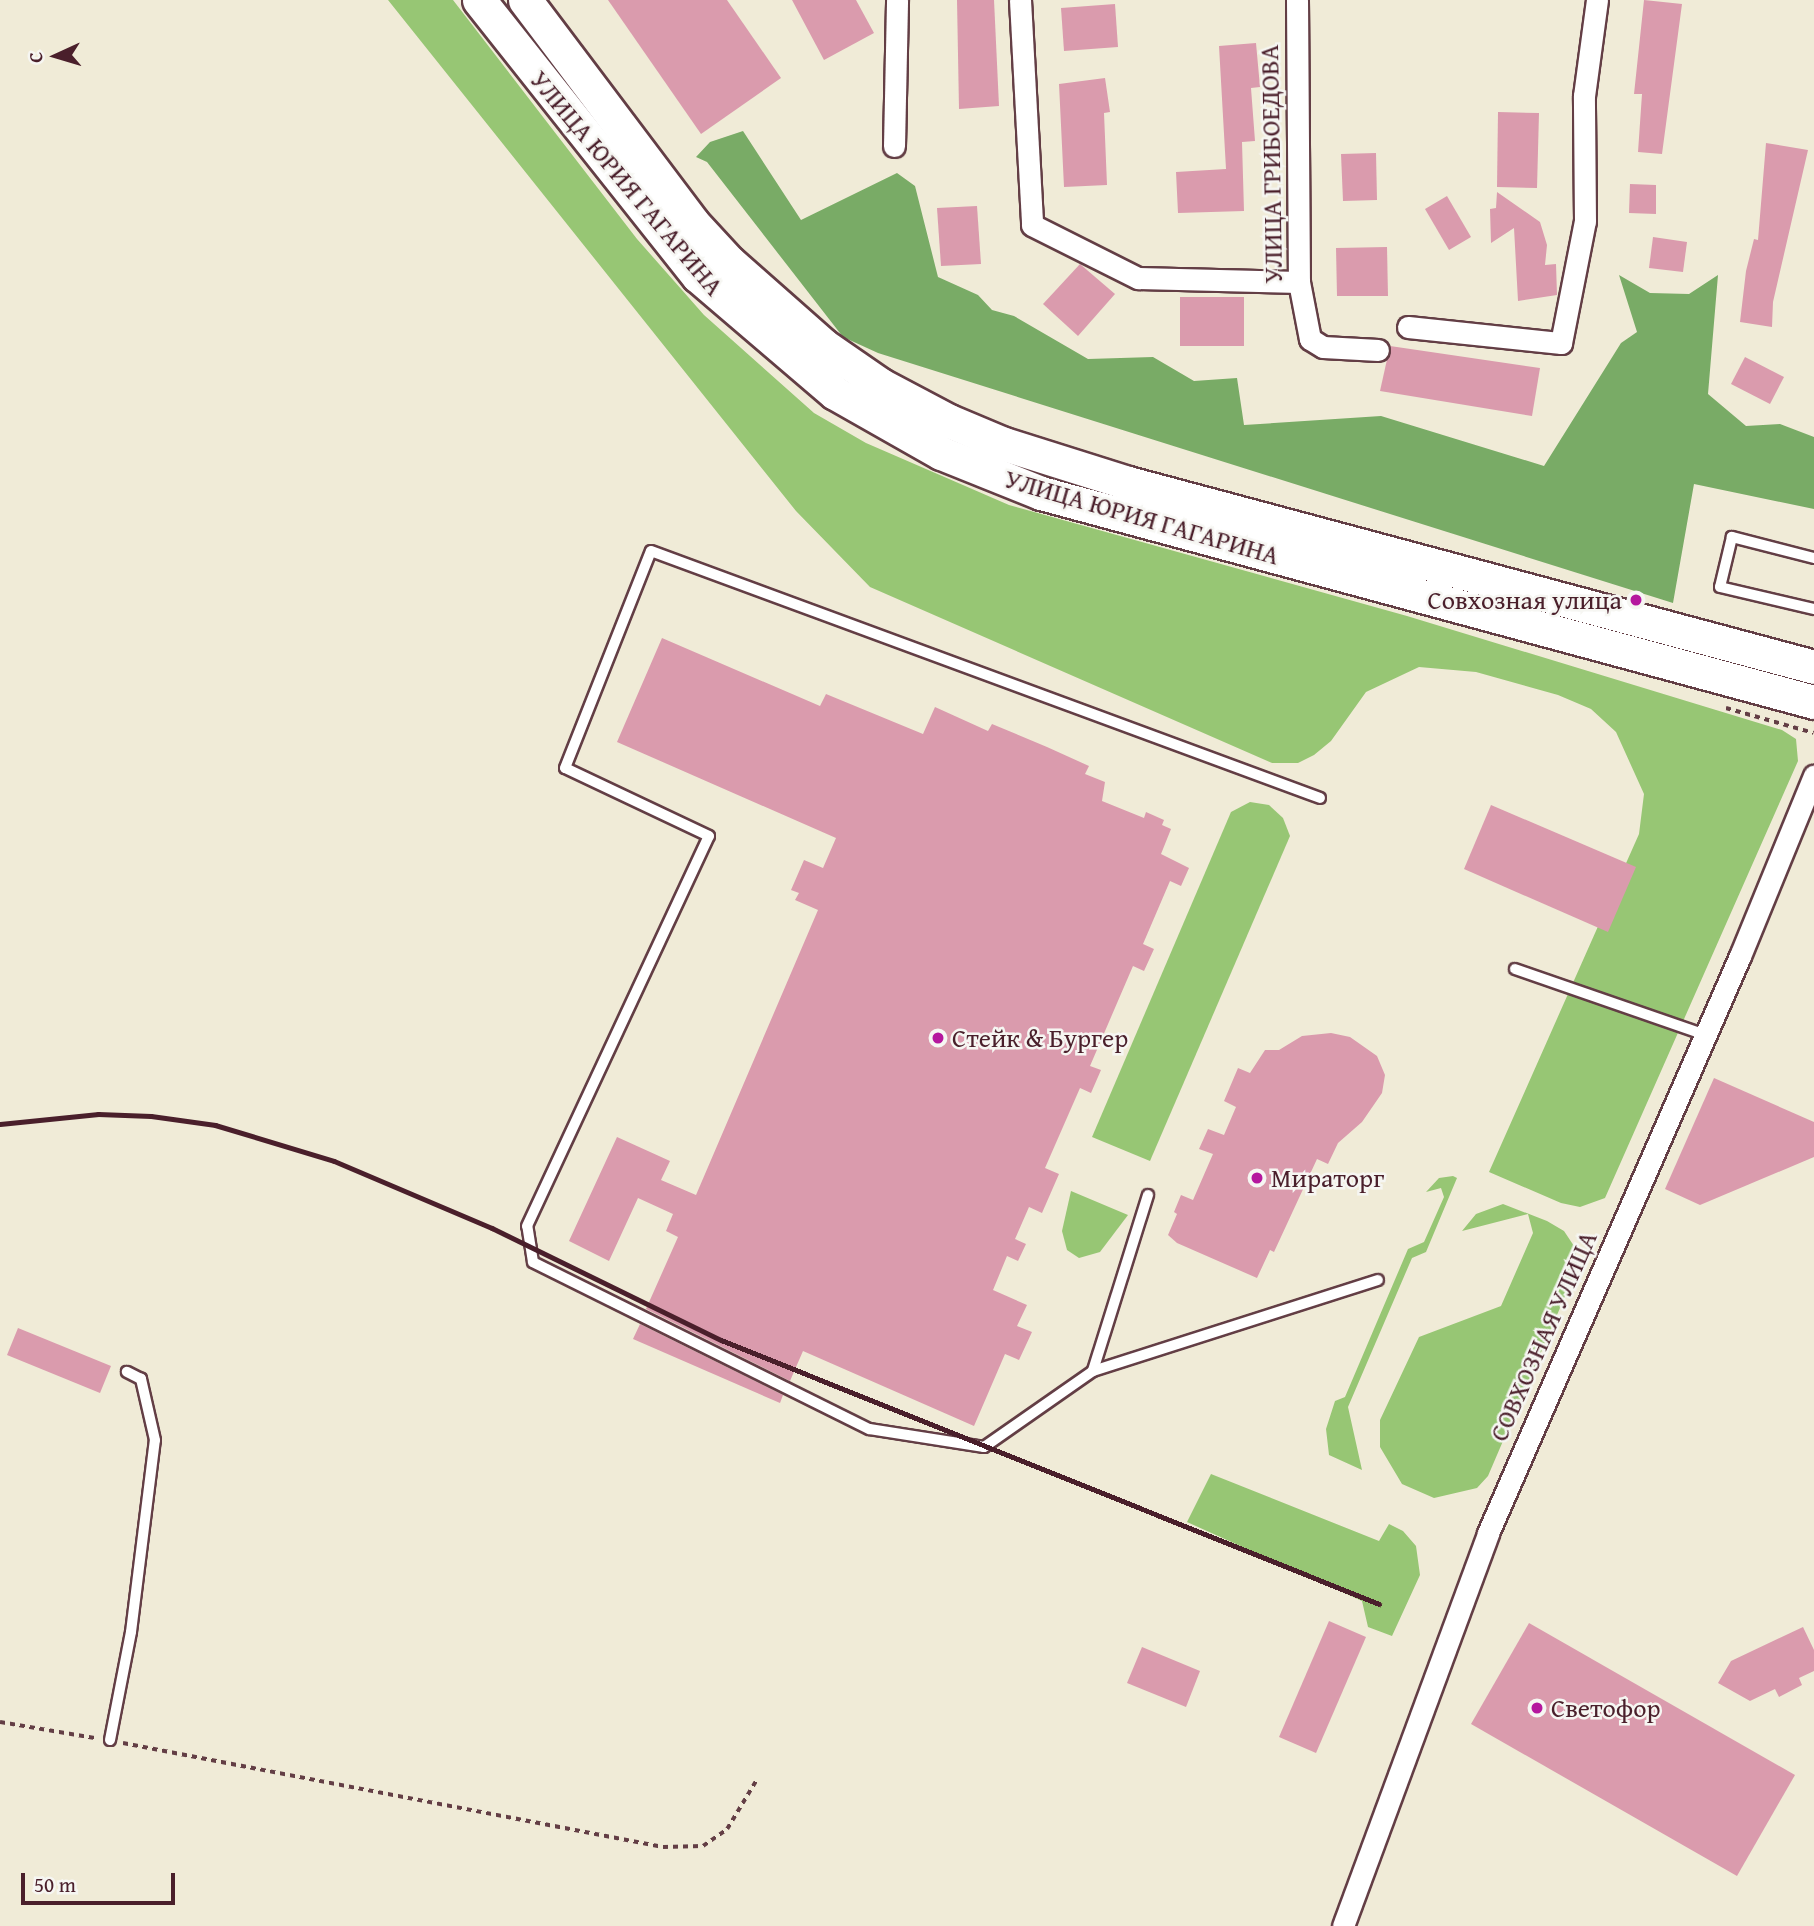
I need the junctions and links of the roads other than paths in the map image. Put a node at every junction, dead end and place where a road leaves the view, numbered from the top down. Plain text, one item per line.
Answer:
1 (479, 0) edge
2 (525, 0) edge
3 (897, 0) edge
4 (1020, 0) edge
5 (1297, 0) edge
6 (1597, 0) edge
7 (894, 146) dead end
8 (1299, 282) junction
9 (1408, 327) dead end
10 (1378, 350) dead end
11 (1814, 558) edge
12 (1814, 609) edge
13 (1814, 667) edge
14 (1814, 702) edge
15 (1814, 776) edge
16 (1320, 798) dead end
17 (1516, 969) dead end
18 (1706, 1035) junction
19 (1148, 1195) dead end
20 (1378, 1280) dead end
21 (1093, 1371) junction
22 (127, 1372) dead end
23 (110, 1740) road end
24 (1343, 1926) edge

1 - 14 main road, УЛИЦА ЮРИЯ ГАГАРИНА
2 - 13 main road, УЛИЦА ЮРИЯ ГАГАРИНА
3 - 7 street
4 - 8 street
5 - 8 street, УЛИЦА ГРИБОЕДОВА
6 - 9 street
8 - 10 street, УЛИЦА ГРИБОЕДОВА
11 - 12 lane
15 - 18 street, СОВХОЗНАЯ УЛИЦА
16 - 21 lane
17 - 18 lane
18 - 24 street, СОВХОЗНАЯ УЛИЦА
19 - 21 lane
20 - 21 lane
22 - 23 lane

